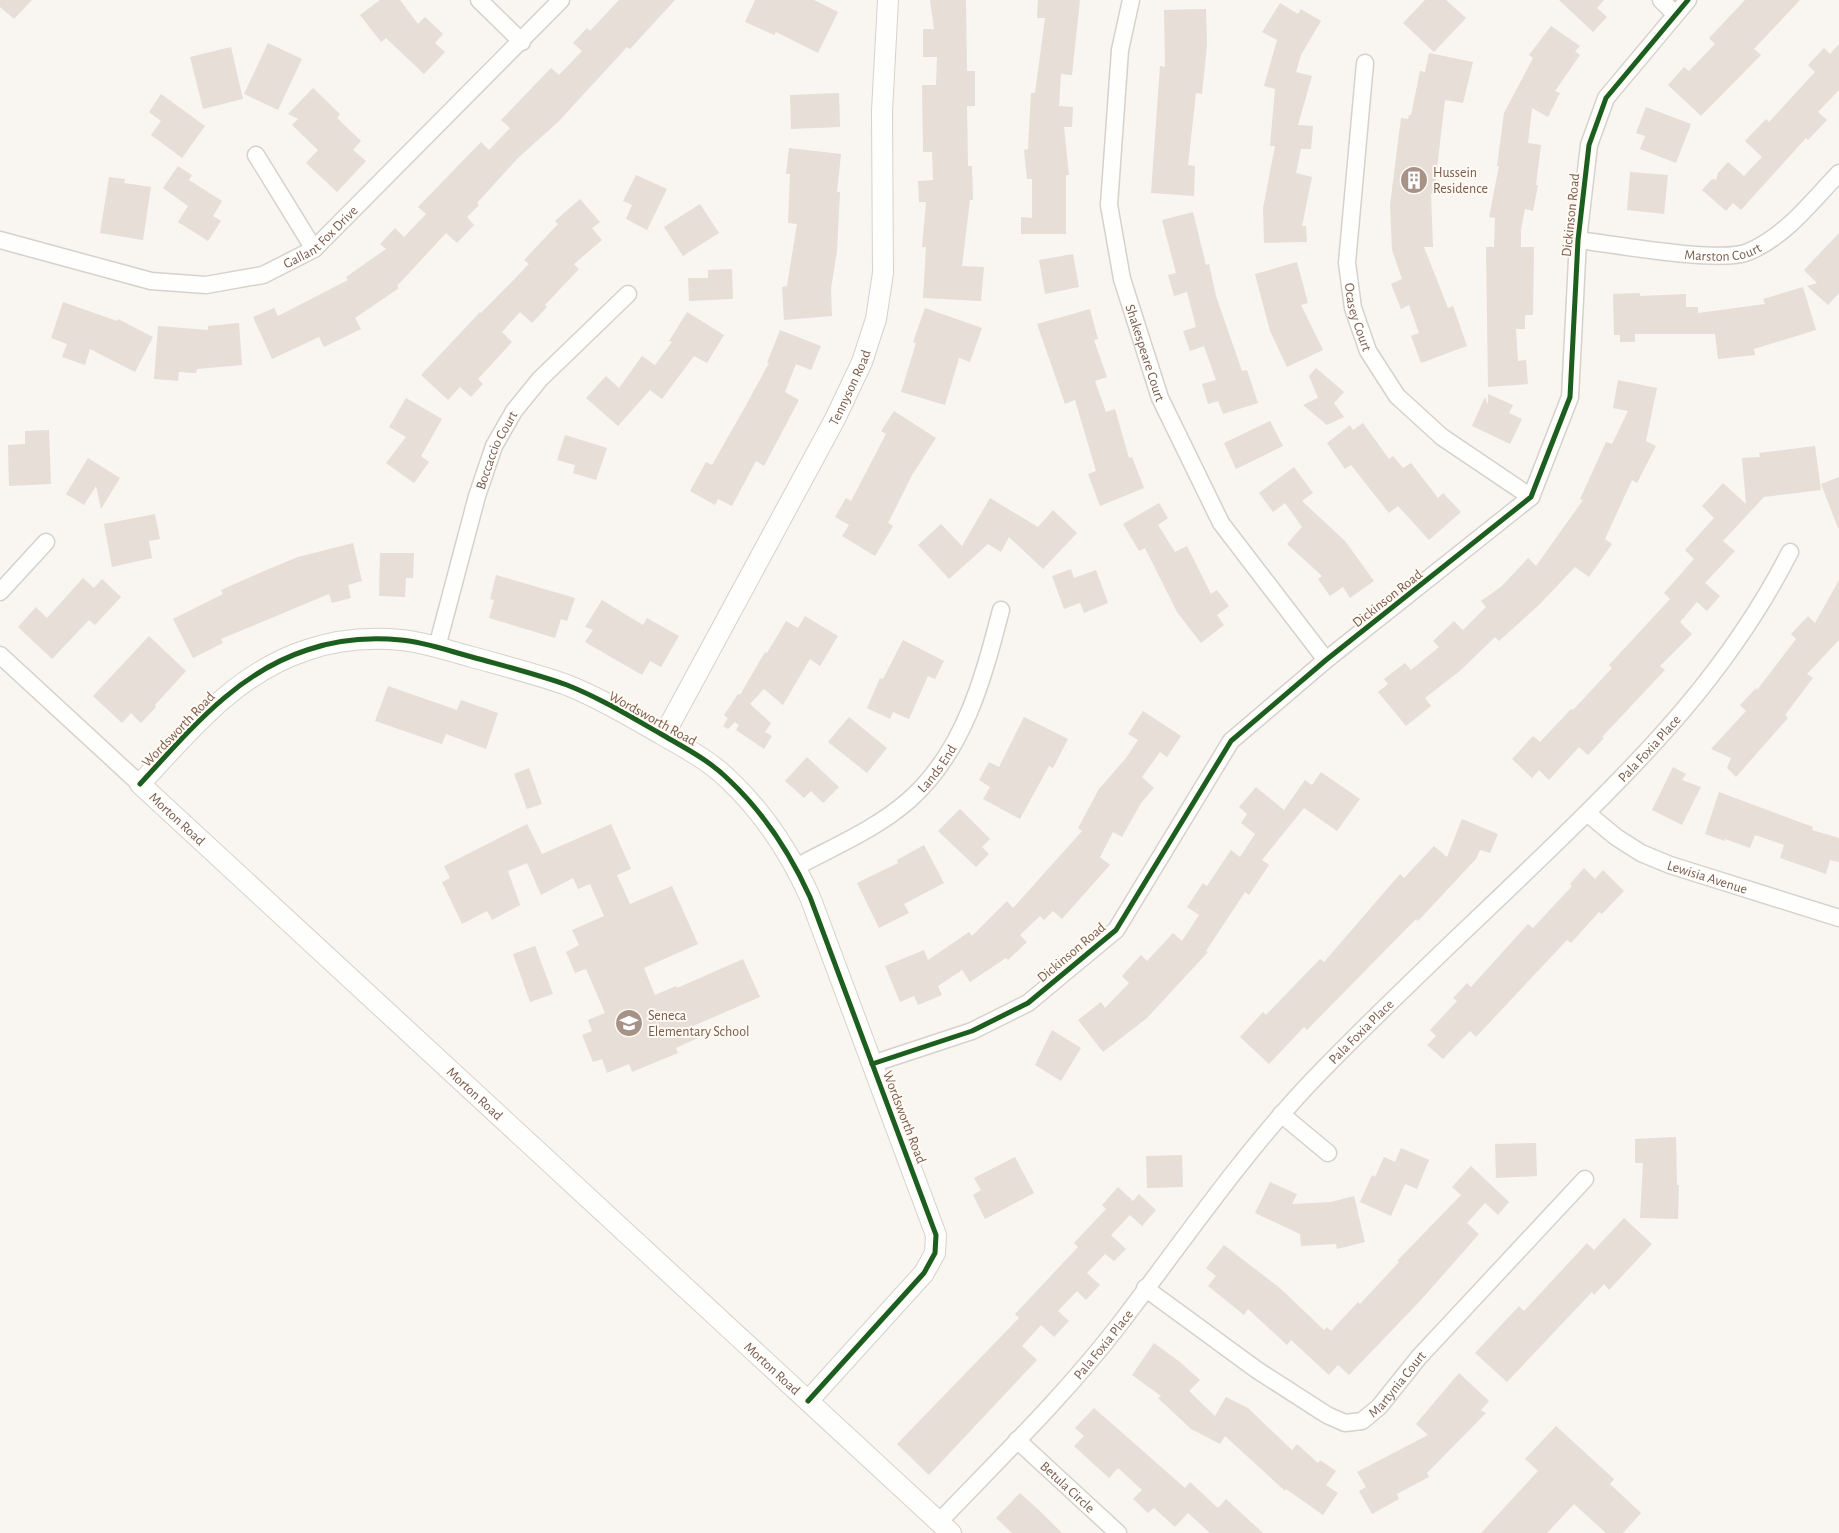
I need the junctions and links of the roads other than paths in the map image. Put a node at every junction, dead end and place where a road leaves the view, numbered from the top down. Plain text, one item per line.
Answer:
1 (479, 0) edge
2 (561, 0) edge
3 (888, 0) edge
4 (1131, 0) edge
5 (1661, 0) edge
6 (1688, 0) edge
7 (1675, 14) junction
8 (522, 42) junction
9 (1365, 63) dead end
10 (256, 155) dead end
11 (1839, 173) edge
12 (0, 240) edge
13 (1578, 240) junction
14 (314, 249) junction
15 (628, 294) dead end
16 (1531, 497) junction
17 (46, 542) dead end
18 (1790, 552) dead end
19 (0, 592) edge
20 (1001, 610) dead end
21 (437, 647) junction
22 (0, 655) edge
23 (1326, 660) junction
24 (664, 736) junction
25 (140, 784) junction
26 (1587, 813) junction
27 (796, 867) junction
28 (1839, 918) edge
29 (872, 1064) junction
30 (1281, 1114) junction
31 (1328, 1154) dead end
32 (1585, 1179) dead end
33 (1145, 1288) junction
34 (808, 1401) junction
35 (1017, 1440) junction
36 (945, 1527) edge
37 (1118, 1533) edge

1 - 8 street
2 - 8 street, Gallant Fox Drive
3 - 24 street, Tennyson Road
4 - 23 street, Shakespeare Court
5 - 7 street
6 - 7 street, Dickinson Road
7 - 13 street, Dickinson Road
8 - 14 street, Gallant Fox Drive
9 - 16 street, Ocasey Court
10 - 14 street
11 - 13 street, Marston Court
12 - 14 street, Gallant Fox Drive
13 - 16 street, Dickinson Road
15 - 21 street, Boccaccio Court
16 - 23 street, Dickinson Road
17 - 19 street
18 - 26 street, Pala Foxia Place
20 - 27 street, Lands End
21 - 24 street, Wordsworth Road
21 - 25 street, Wordsworth Road
22 - 25 street, Morton Road
23 - 29 street, Dickinson Road
24 - 27 street, Wordsworth Road
25 - 34 street, Morton Road
26 - 28 street, Lewisia Avenue
26 - 30 street, Pala Foxia Place
27 - 29 street, Wordsworth Road
29 - 34 street, Wordsworth Road
30 - 31 street
30 - 33 street, Pala Foxia Place
32 - 33 street, Martynia Court
33 - 35 street, Pala Foxia Place
34 - 36 street, Morton Road
35 - 36 street, Pala Foxia Place
35 - 37 street, Betula Circle

